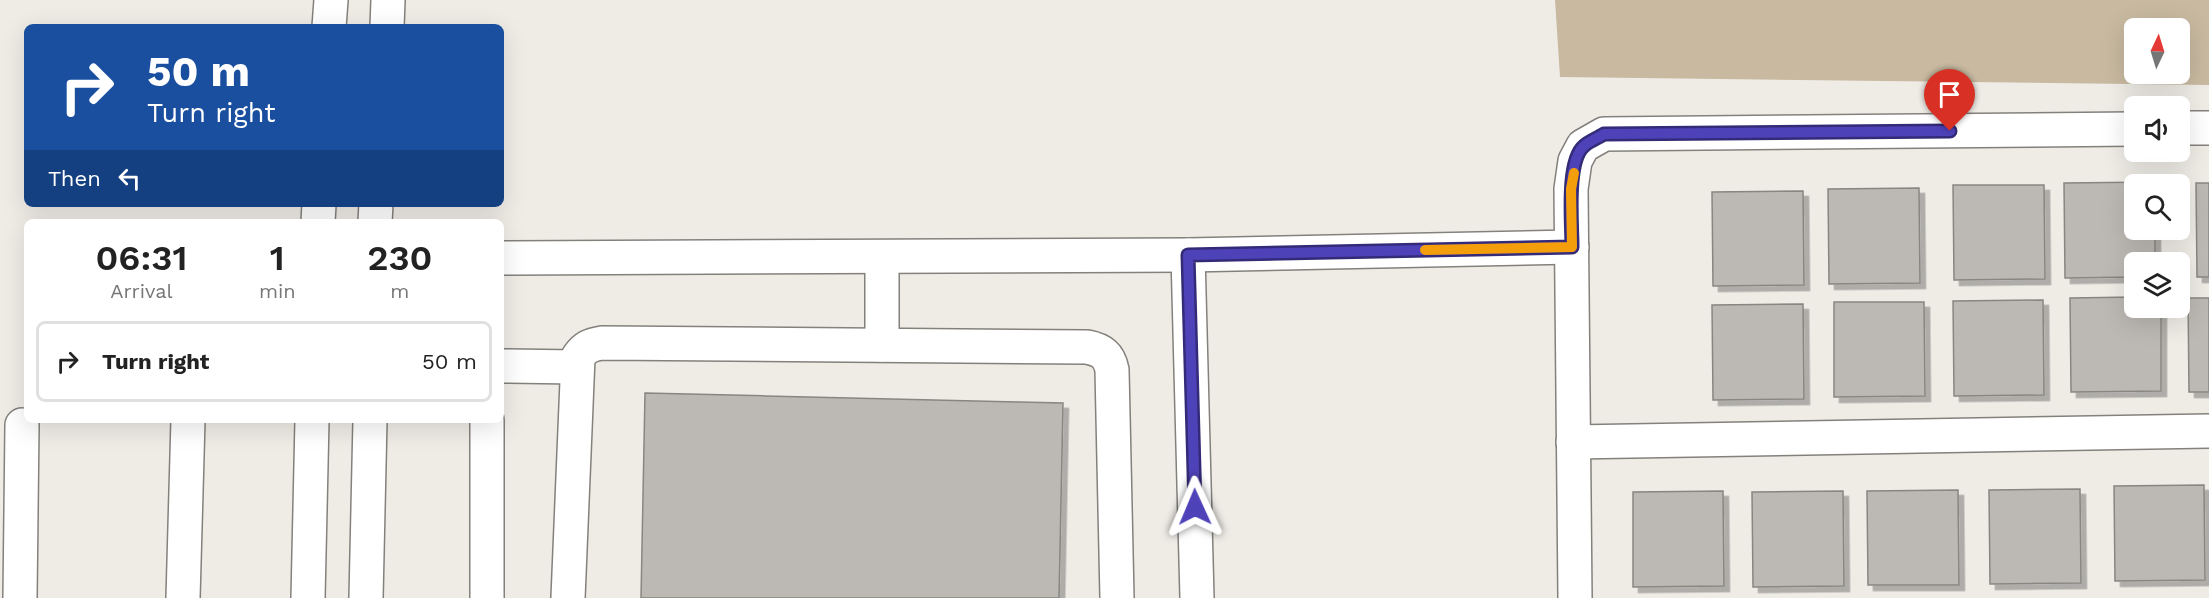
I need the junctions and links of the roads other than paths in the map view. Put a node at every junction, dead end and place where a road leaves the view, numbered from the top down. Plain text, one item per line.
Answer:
1 (331, 0) edge
2 (388, 0) edge
3 (329, 24) edge
4 (387, 24) edge
5 (2190, 128) edge
6 (2209, 128) edge
7 (2124, 129) edge
8 (1572, 247) junction
9 (1188, 255) junction
10 (882, 257) junction
11 (504, 258) edge
12 (882, 345) junction
13 (504, 366) edge
14 (577, 367) junction
15 (188, 423) edge
16 (312, 423) edge
17 (370, 423) edge
18 (487, 423) edge
19 (17, 430) edge
20 (2209, 431) edge
21 (1573, 442) junction
22 (20, 598) edge
23 (183, 598) edge
24 (308, 598) edge
25 (366, 598) edge
26 (487, 598) edge
27 (568, 598) edge
28 (1117, 598) edge
29 (1197, 598) edge
30 (1575, 598) edge

1 - 3 street
2 - 4 street
5 - 6 street
7 - 8 street
8 - 9 street
8 - 21 street
9 - 10 street
9 - 29 street
10 - 11 street
10 - 12 street
12 - 14 street
12 - 28 street
13 - 14 street
14 - 27 street
15 - 23 street
16 - 24 street
17 - 25 street
18 - 26 street
19 - 22 street
20 - 21 street
21 - 30 street

